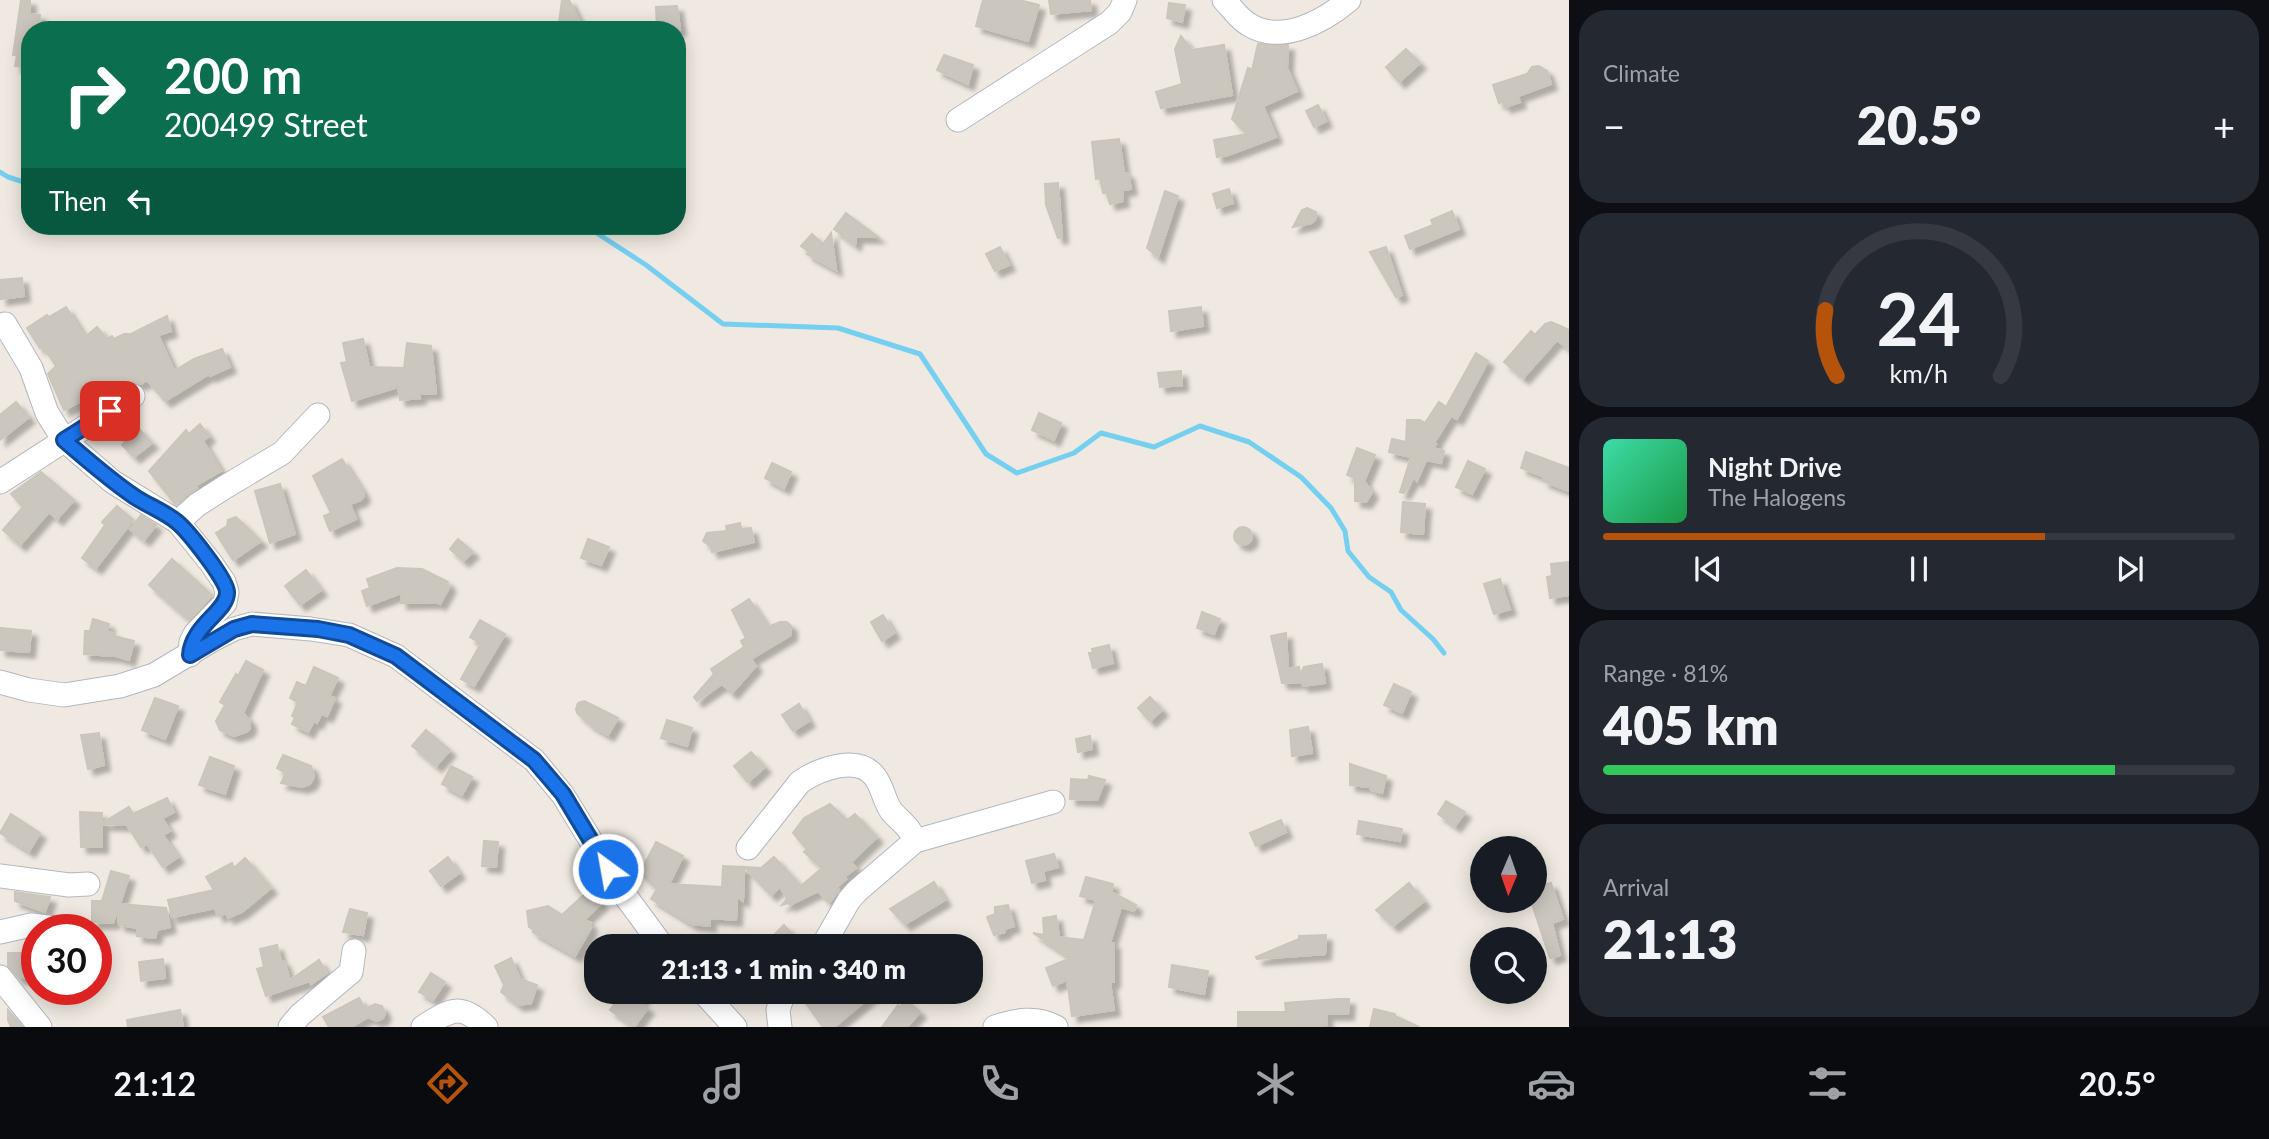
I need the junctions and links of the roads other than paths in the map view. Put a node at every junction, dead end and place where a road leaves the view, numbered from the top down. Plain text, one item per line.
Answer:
1 (1125, 0) edge
2 (1224, 0) edge
3 (1349, 0) edge
4 (958, 120) dead end
5 (5, 324) dead end
6 (133, 396) dead end
7 (318, 415) dead end
8 (64, 440) junction
9 (0, 482) edge
10 (178, 522) junction
11 (190, 655) junction
12 (0, 682) edge
13 (1054, 802) dead end
14 (915, 841) junction
15 (748, 848) dead end
16 (0, 876) edge
17 (88, 884) dead end
18 (21, 927) edge
19 (0, 932) edge
20 (653, 934) edge
21 (829, 934) edge
22 (354, 951) dead end
23 (0, 977) edge
24 (714, 1004) edge
25 (780, 1004) edge
26 (40, 1027) edge
27 (290, 1027) edge
28 (424, 1027) edge
29 (486, 1027) edge
30 (735, 1027) edge
31 (780, 1027) edge
32 (995, 1027) edge
33 (1056, 1027) edge

1 - 4 street
2 - 3 street
5 - 8 street
6 - 8 street
7 - 10 street
8 - 9 street
8 - 10 street
10 - 11 street
11 - 12 street
11 - 20 street
13 - 14 street
14 - 15 street
14 - 21 street
16 - 17 street
18 - 19 street
22 - 27 street
23 - 26 street
24 - 30 street
25 - 31 street
28 - 29 street
32 - 33 street

